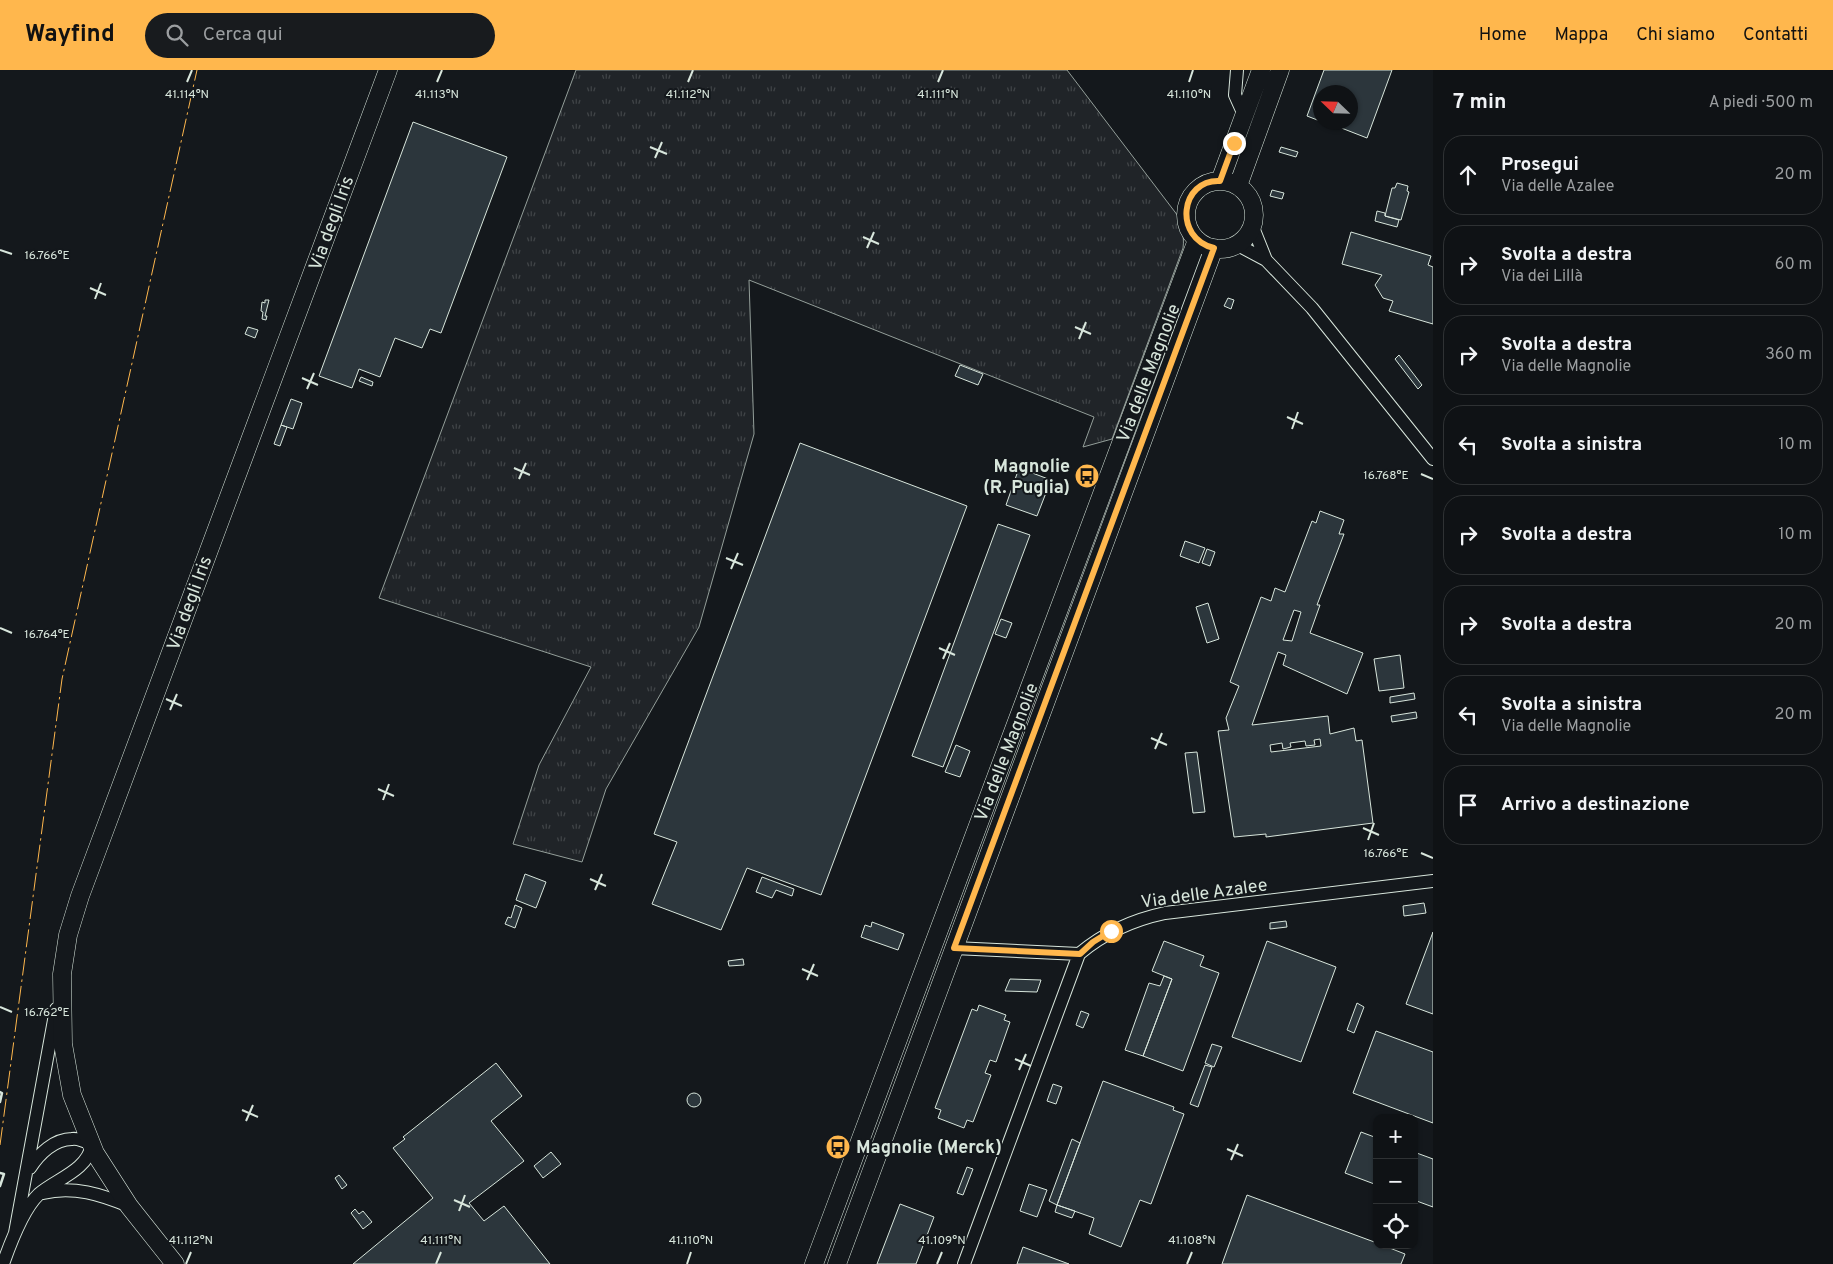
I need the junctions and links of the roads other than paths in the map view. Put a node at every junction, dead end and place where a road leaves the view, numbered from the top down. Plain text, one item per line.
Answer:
1 (388, 70) edge
2 (1237, 70) edge
3 (1261, 70) edge
4 (1280, 70) edge
5 (1244, 115) junction
6 (1220, 181) junction
7 (1238, 186) junction
8 (1252, 225) junction
9 (1197, 240) junction
10 (1236, 244) junction
11 (1214, 248) junction
12 (1266, 260) junction
13 (1433, 459) edge
14 (1433, 881) edge
15 (930, 952) junction
16 (952, 954) junction
17 (1080, 954) junction
18 (62, 974) junction
19 (92, 1145) junction
20 (27, 1173) junction
21 (38, 1195) junction
22 (129, 1206) junction
23 (15, 1233) junction
24 (3, 1264) edge
25 (175, 1264) edge
26 (814, 1264) edge
27 (837, 1264) edge
28 (964, 1264) edge

1 - 18 street, Via degli Iris
2 - 5 street
3 - 5 street
4 - 7 street
5 - 6 street
6 - 7 street
6 - 9 street
7 - 8 street
8 - 10 street
8 - 12 street
9 - 11 street
9 - 15 street, Via delle Magnolie
10 - 11 street
10 - 12 street
11 - 16 street, Via delle Magnolie
12 - 13 street
14 - 17 street, Via delle Azalee
15 - 16 street
15 - 26 street, Via delle Magnolie
16 - 17 street
16 - 27 street, Via delle Magnolie
17 - 28 street
18 - 19 street, Via degli Iris
18 - 20 street
19 - 20 street
19 - 21 street
19 - 22 street, Via degli Iris
20 - 23 street
21 - 22 street
21 - 23 street
22 - 25 street, Via degli Iris
23 - 24 street

